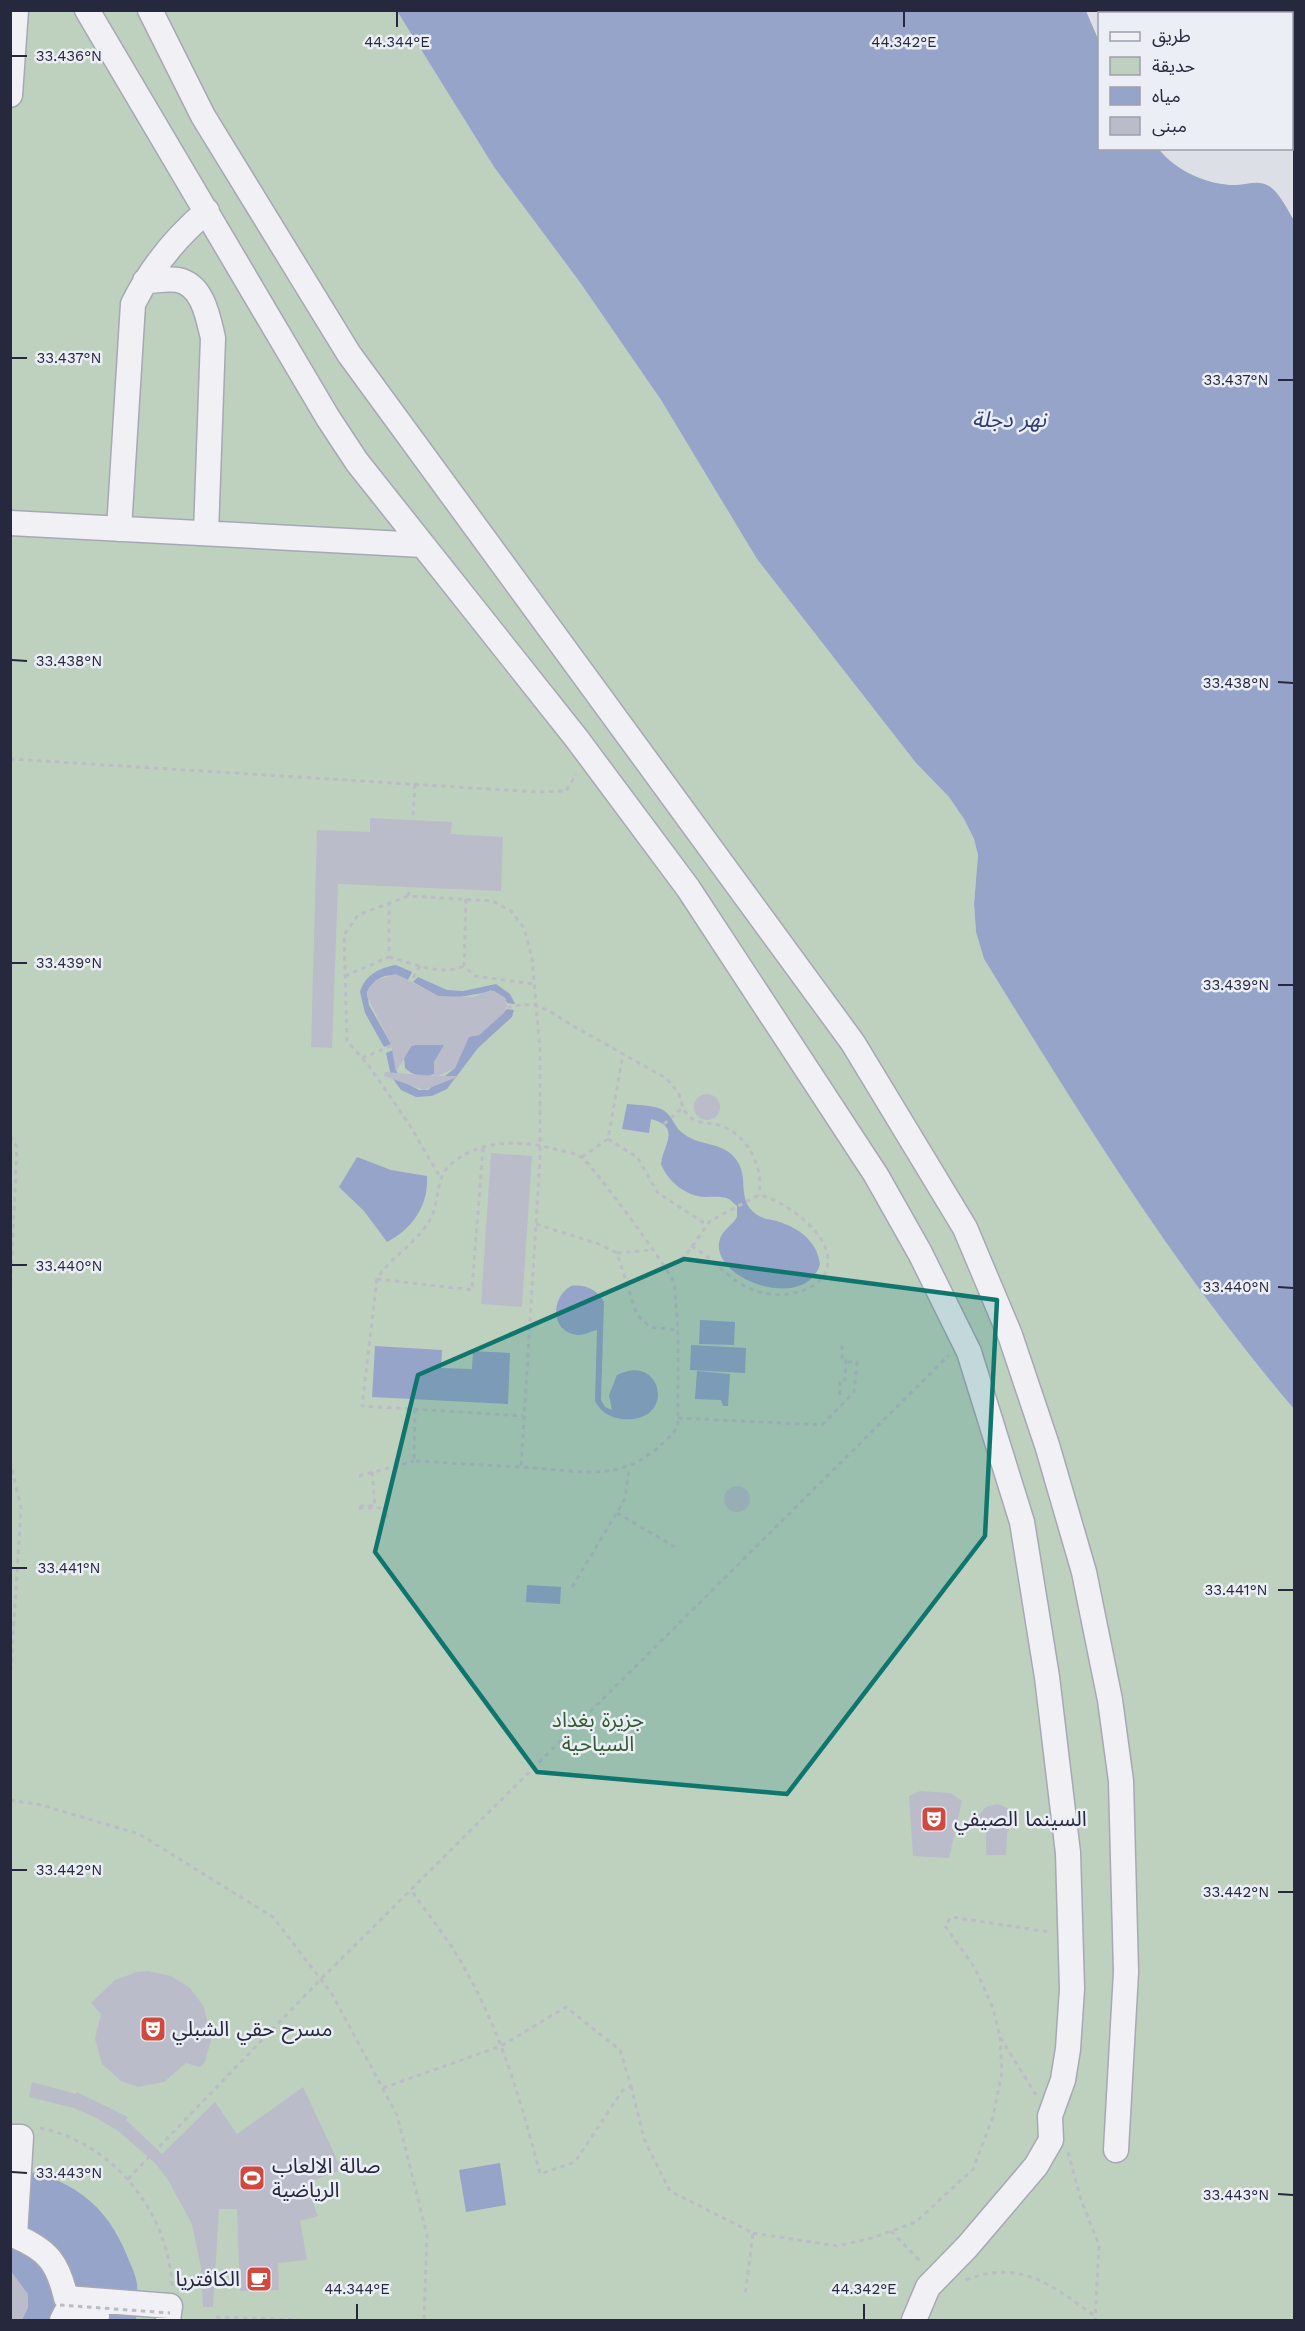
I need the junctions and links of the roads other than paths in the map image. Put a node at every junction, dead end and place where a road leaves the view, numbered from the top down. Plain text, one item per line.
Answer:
1 (16, 10) edge
2 (87, 10) edge
3 (150, 10) edge
4 (12, 50) edge
5 (11, 93) edge
6 (207, 211) junction
7 (145, 281) junction
8 (10, 523) edge
9 (119, 529) junction
10 (206, 533) junction
11 (423, 545) junction
12 (10, 2137) edge
13 (1116, 2150) dead end
14 (61, 2313) edge
15 (169, 2316) edge
16 (914, 2320) edge

1 - 4 street
2 - 6 street
3 - 13 street
4 - 5 street
6 - 7 street
6 - 11 street
7 - 9 street
7 - 10 street
8 - 9 street
9 - 10 street
10 - 11 street
11 - 16 street
12 - 15 street
14 - 15 street

